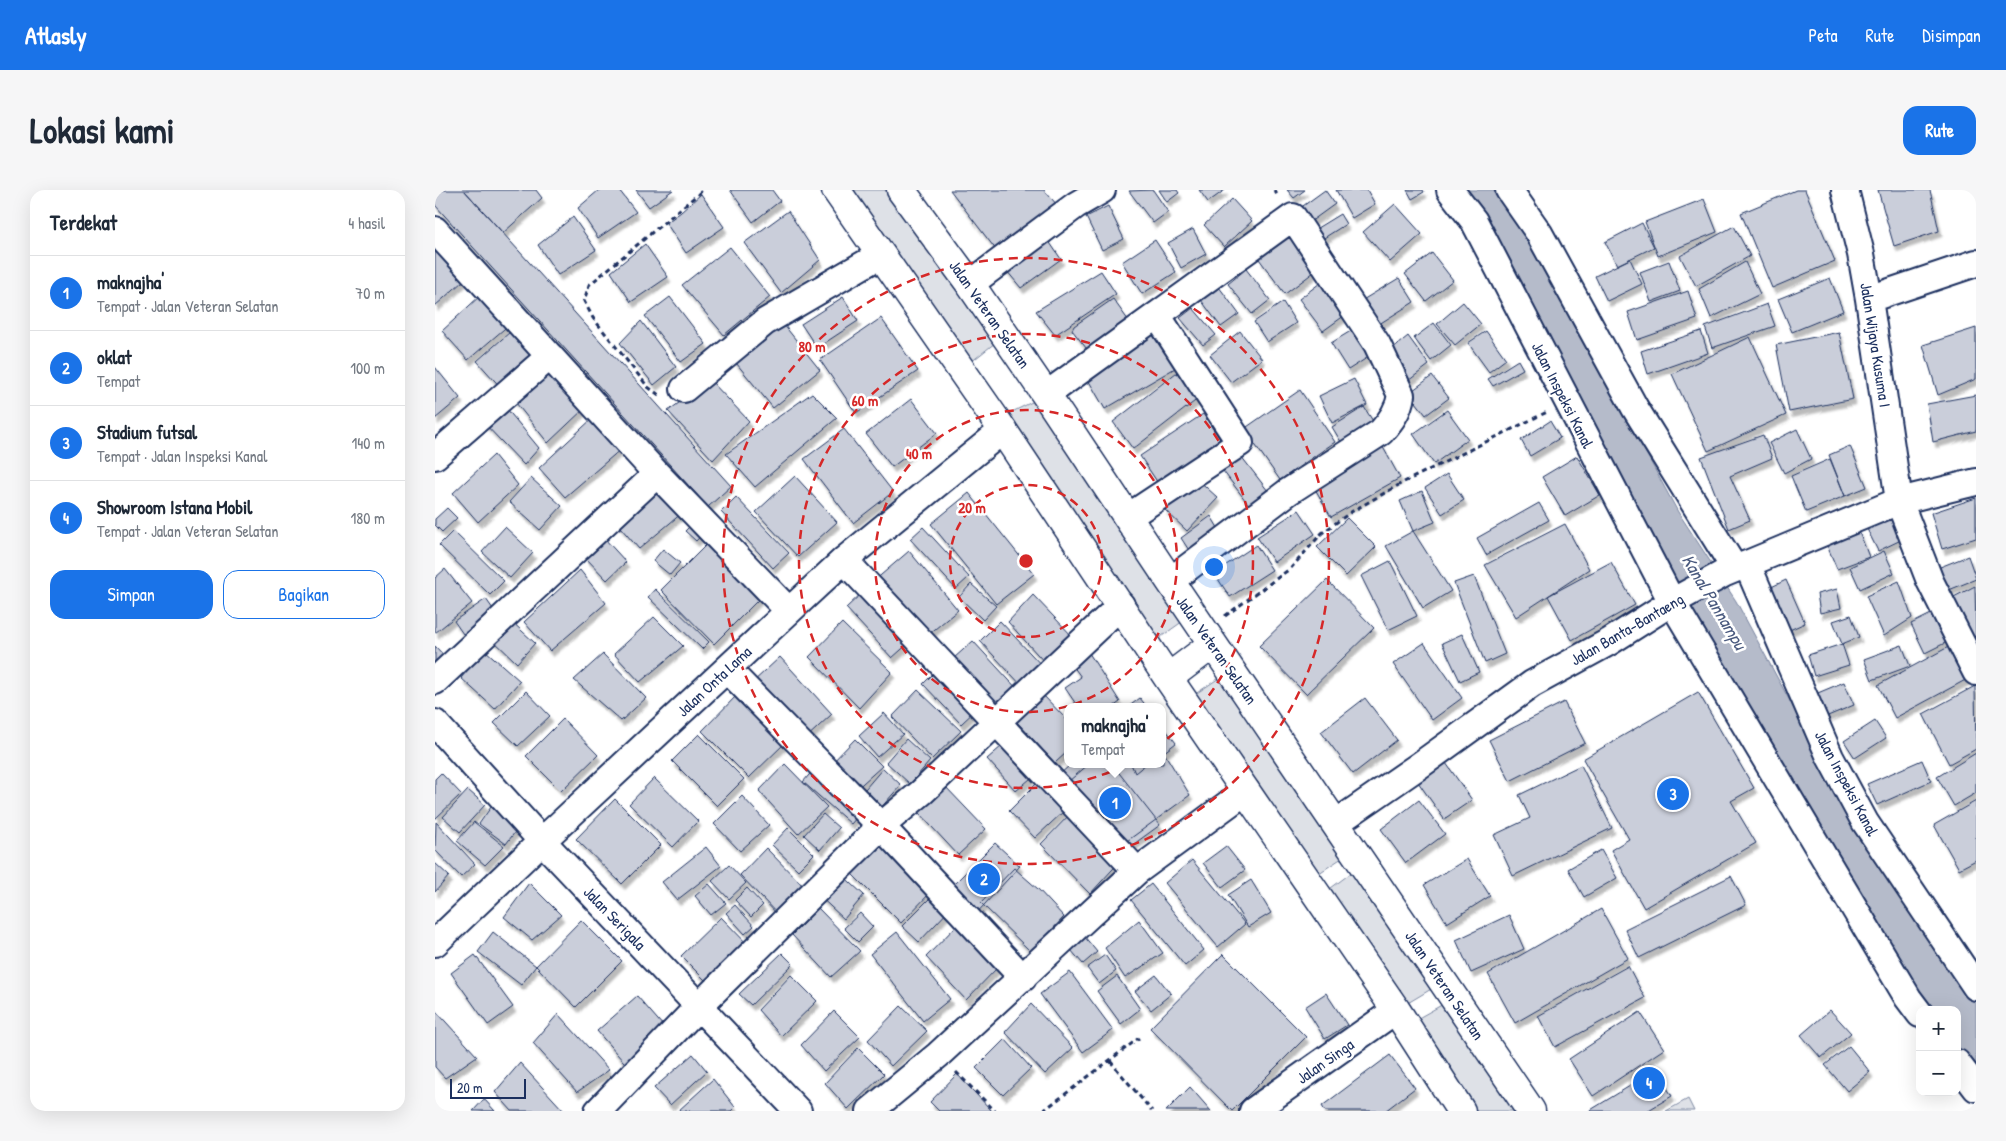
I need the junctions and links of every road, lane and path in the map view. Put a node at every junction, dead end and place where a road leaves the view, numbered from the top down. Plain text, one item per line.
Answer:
1 (703, 190) edge
2 (836, 190) edge
3 (901, 190) edge
4 (1102, 190) edge
5 (1450, 190) edge
6 (1509, 190) edge
7 (1845, 190) edge
8 (435, 230) edge
9 (880, 255) junction
10 (1976, 263) edge
11 (970, 284) junction
12 (1869, 299) junction
13 (1157, 315) junction
14 (549, 356) junction
15 (684, 390) joint
16 (1046, 395) junction
17 (1567, 402) junction
18 (1003, 430) junction
19 (435, 456) edge
20 (657, 474) junction
21 (1976, 482) edge
22 (1899, 501) junction
23 (1127, 517) junction
24 (844, 560) junction
25 (1735, 569) junction
26 (1169, 581) junction
27 (1676, 600) junction
28 (1121, 606) junction
29 (789, 611) junction
30 (1209, 637) junction
31 (727, 669) junction
32 (1976, 672) edge
33 (1168, 678) junction
34 (435, 680) edge
35 (997, 722) junction
36 (435, 723) edge
37 (1246, 791) junction
38 (1336, 823) junction
39 (881, 826) junction
40 (541, 841) junction
41 (1137, 871) junction
42 (435, 943) edge
43 (1023, 978) junction
44 (1976, 987) edge
45 (699, 1006) junction
46 (1916, 1009) edge
47 (1396, 1010) junction
48 (1139, 1038) dead end
49 (938, 1054) junction
50 (1110, 1061) junction
51 (1961, 1068) edge
52 (1976, 1088) edge
53 (598, 1111) edge
54 (799, 1111) edge
55 (870, 1111) edge
56 (995, 1111) edge
57 (1043, 1111) edge
58 (1152, 1111) edge
59 (1253, 1111) edge
60 (1461, 1111) edge
61 (1531, 1111) edge

1 - 15 path
2 - 9 main road
3 - 11 main road, Jalan Veteran Selatan
4 - 11 street
5 - 17 street, Jalan Inspeksi Kanal
6 - 25 street, Jalan Inspeksi Kanal
7 - 12 street, Jalan Wijaya Kusuma I
8 - 14 street
9 - 15 street
9 - 18 main road
10 - 12 street
11 - 16 main road, Jalan Veteran Selatan
12 - 22 street, Jalan Wijaya Kusuma I
13 - 16 street
13 - 23 street
13 - 26 street
14 - 19 street
14 - 20 street
16 - 23 main road, Jalan Veteran Selatan
17 - 27 street, Jalan Inspeksi Kanal
17 - 30 path
18 - 24 street, Jalan Onta Lama
18 - 28 main road
20 - 29 street
20 - 34 street
21 - 22 street, Jalan Banta-Bantaeng
22 - 25 street, Jalan Banta-Bantaeng
22 - 32 street, Jalan Wijaya Kusuma I
23 - 26 main road, Jalan Veteran Selatan
24 - 29 street, Jalan Onta Lama
24 - 35 street
25 - 27 street, Jalan Banta-Bantaeng
25 - 44 street, Jalan Inspeksi Kanal
26 - 30 main road, Jalan Veteran Selatan
27 - 38 street, Jalan Banta-Bantaeng
27 - 46 street, Jalan Inspeksi Kanal
28 - 33 main road
28 - 35 street
29 - 31 street, Jalan Onta Lama
30 - 33 main road
30 - 38 main road, Jalan Veteran Selatan
31 - 39 street
31 - 40 street, Jalan Onta Lama
33 - 37 main road
35 - 39 street
35 - 41 street
36 - 40 street, Jalan Serigala
37 - 41 street
37 - 47 main road
38 - 61 main road, Jalan Veteran Selatan
39 - 43 street
39 - 45 street
40 - 42 street, Jalan Onta Lama
40 - 45 street, Jalan Serigala
41 - 43 street
43 - 49 street
45 - 53 street
45 - 54 street, Jalan Serigala
47 - 59 street, Jalan Singa
47 - 60 main road
48 - 50 path
49 - 55 street
49 - 56 path
50 - 57 path
50 - 58 path
51 - 52 street

